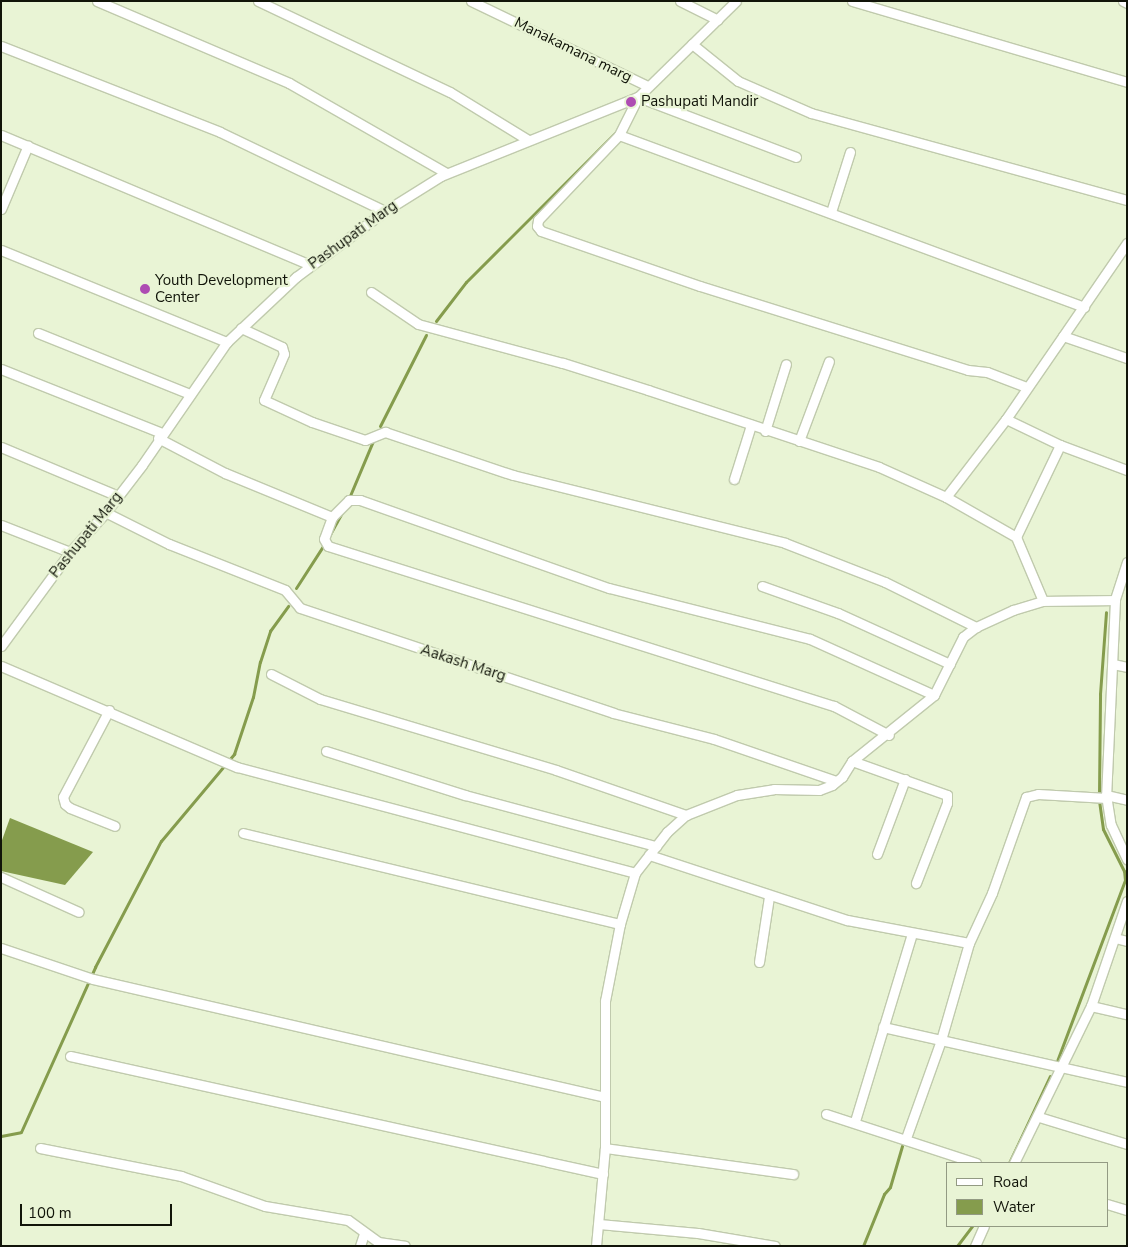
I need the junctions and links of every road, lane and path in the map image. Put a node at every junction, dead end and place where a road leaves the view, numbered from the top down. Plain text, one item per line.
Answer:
1 (97, 1) edge
2 (258, 1) edge
3 (471, 1) edge
4 (680, 1) edge
5 (736, 1) edge
6 (852, 1) edge
7 (1123, 1) edge
8 (1127, 3) edge
9 (718, 20) junction
10 (692, 44) junction
11 (1, 46) edge
12 (1127, 82) edge
13 (648, 86) junction
14 (638, 97) junction
15 (1, 135) edge
16 (619, 135) junction
17 (528, 140) junction
18 (28, 146) junction
19 (850, 152) dead end
20 (796, 157) dead end
21 (446, 173) junction
22 (1127, 200) edge
23 (1, 209) edge
24 (385, 210) junction
25 (832, 212) junction
26 (1125, 248) edge
27 (1, 250) edge
28 (311, 265) junction
29 (371, 292) dead end
30 (1084, 307) junction
31 (241, 328) junction
32 (38, 333) dead end
33 (1063, 336) junction
34 (227, 342) junction
35 (1127, 358) edge
36 (829, 361) dead end
37 (786, 364) dead end
38 (1, 369) edge
39 (1026, 388) junction
40 (190, 394) junction
41 (1006, 419) junction
42 (751, 425) junction
43 (765, 431) junction
44 (160, 435) junction
45 (800, 441) junction
46 (1060, 445) junction
47 (1, 447) edge
48 (1127, 470) edge
49 (734, 479) dead end
50 (118, 496) junction
51 (946, 498) junction
52 (106, 512) junction
53 (332, 517) junction
54 (1, 524) edge
55 (1016, 537) junction
56 (70, 552) junction
57 (1127, 562) edge
58 (762, 586) dead end
59 (1116, 600) junction
60 (1043, 601) junction
61 (976, 627) junction
62 (1, 646) edge
63 (950, 664) junction
64 (1113, 664) junction
65 (1, 666) edge
66 (1127, 667) edge
67 (271, 674) dead end
68 (934, 695) junction
69 (108, 710) junction
70 (889, 735) junction
71 (326, 751) dead end
72 (852, 760) junction
73 (906, 779) junction
74 (836, 781) junction
75 (1107, 797) junction
76 (1127, 800) edge
77 (686, 815) junction
78 (115, 826) dead end
79 (243, 833) dead end
80 (656, 846) junction
81 (877, 854) dead end
82 (649, 855) junction
83 (1127, 860) edge
84 (635, 873) junction
85 (1, 877) edge
86 (916, 883) dead end
87 (769, 897) junction
88 (1127, 901) edge
89 (78, 912) dead end
90 (620, 924) junction
91 (912, 933) junction
92 (1115, 938) junction
93 (1127, 941) edge
94 (969, 943) junction
95 (1, 948) edge
96 (759, 962) dead end
97 (1091, 1006) junction
98 (1127, 1014) edge
99 (883, 1027) junction
100 (941, 1040) junction
101 (70, 1056) dead end
102 (1062, 1067) junction
103 (1127, 1082) edge
104 (605, 1097) junction
105 (826, 1114) dead end
106 (1040, 1117) junction
107 (855, 1121) junction
108 (906, 1138) junction
109 (1127, 1144) edge
110 (40, 1148) dead end
111 (605, 1148) junction
112 (973, 1162) edge
113 (1015, 1162) edge
114 (604, 1174) junction
115 (793, 1174) dead end
116 (1108, 1204) edge
117 (1127, 1210) edge
118 (599, 1224) junction
119 (984, 1227) edge
120 (364, 1234) junction
121 (360, 1246) edge
122 (405, 1246) edge
123 (596, 1246) edge
124 (775, 1246) edge
125 (975, 1246) edge

1 - 21 street
2 - 17 street
3 - 13 street, Manakamana marg
4 - 9 street
5 - 9 street, Pashupati Marg
6 - 12 street
7 - 8 street
9 - 10 street, Pashupati Marg
10 - 13 street, Pashupati Marg
10 - 22 street
11 - 24 street
13 - 14 street, Pashupati Marg
14 - 16 street
14 - 17 street, Pashupati Marg
14 - 20 street
15 - 18 street
16 - 25 street
16 - 39 street
17 - 21 street, Pashupati Marg
18 - 23 street
18 - 28 street
19 - 25 street
21 - 24 street, Pashupati Marg
24 - 28 street, Pashupati Marg
25 - 30 street
26 - 30 street
27 - 34 street
28 - 31 street, Pashupati Marg
29 - 42 street
30 - 33 street
31 - 34 street, Pashupati Marg
31 - 61 street
32 - 40 street
33 - 35 street
33 - 39 street
34 - 40 street, Pashupati Marg
36 - 45 street
37 - 43 street
38 - 44 street
39 - 41 street
40 - 44 street, Pashupati Marg
41 - 46 street
41 - 51 street
42 - 43 street
42 - 49 street
43 - 45 street
44 - 50 street, Pashupati Marg
44 - 53 street
45 - 51 street
46 - 48 street
46 - 55 street
47 - 50 street
50 - 52 street, Pashupati Marg
51 - 55 street
52 - 56 street, Pashupati Marg
52 - 74 street, Aakash Marg
53 - 68 street
53 - 70 street
54 - 56 street
55 - 60 street
56 - 62 street, Pashupati Marg
57 - 59 street
58 - 63 street
59 - 60 street
59 - 64 street
60 - 61 street
61 - 63 street
63 - 68 street
64 - 66 street
64 - 75 street
65 - 69 street
67 - 77 street
68 - 70 street
69 - 78 street
69 - 84 street
70 - 72 street
71 - 80 street
72 - 73 street
72 - 74 street
73 - 81 street
73 - 86 street
74 - 77 street
75 - 76 street
75 - 83 street
75 - 94 street
77 - 80 street
79 - 90 street
80 - 82 street
82 - 84 street
82 - 87 street
84 - 90 street
85 - 89 street
87 - 91 street
87 - 96 street
88 - 92 street
90 - 104 street
91 - 94 street
91 - 99 street
92 - 93 street
92 - 97 street
94 - 100 street
95 - 104 street
97 - 98 street
97 - 102 street
99 - 100 street
99 - 107 street
100 - 102 street
100 - 108 street
101 - 114 street
102 - 103 street
102 - 106 street
104 - 111 street
105 - 107 street
106 - 109 street
106 - 113 street
107 - 108 street
108 - 112 street
110 - 120 street
111 - 114 street
111 - 115 street
114 - 118 street
116 - 117 street
118 - 123 street
118 - 124 street
119 - 125 street
120 - 121 street
120 - 122 street

